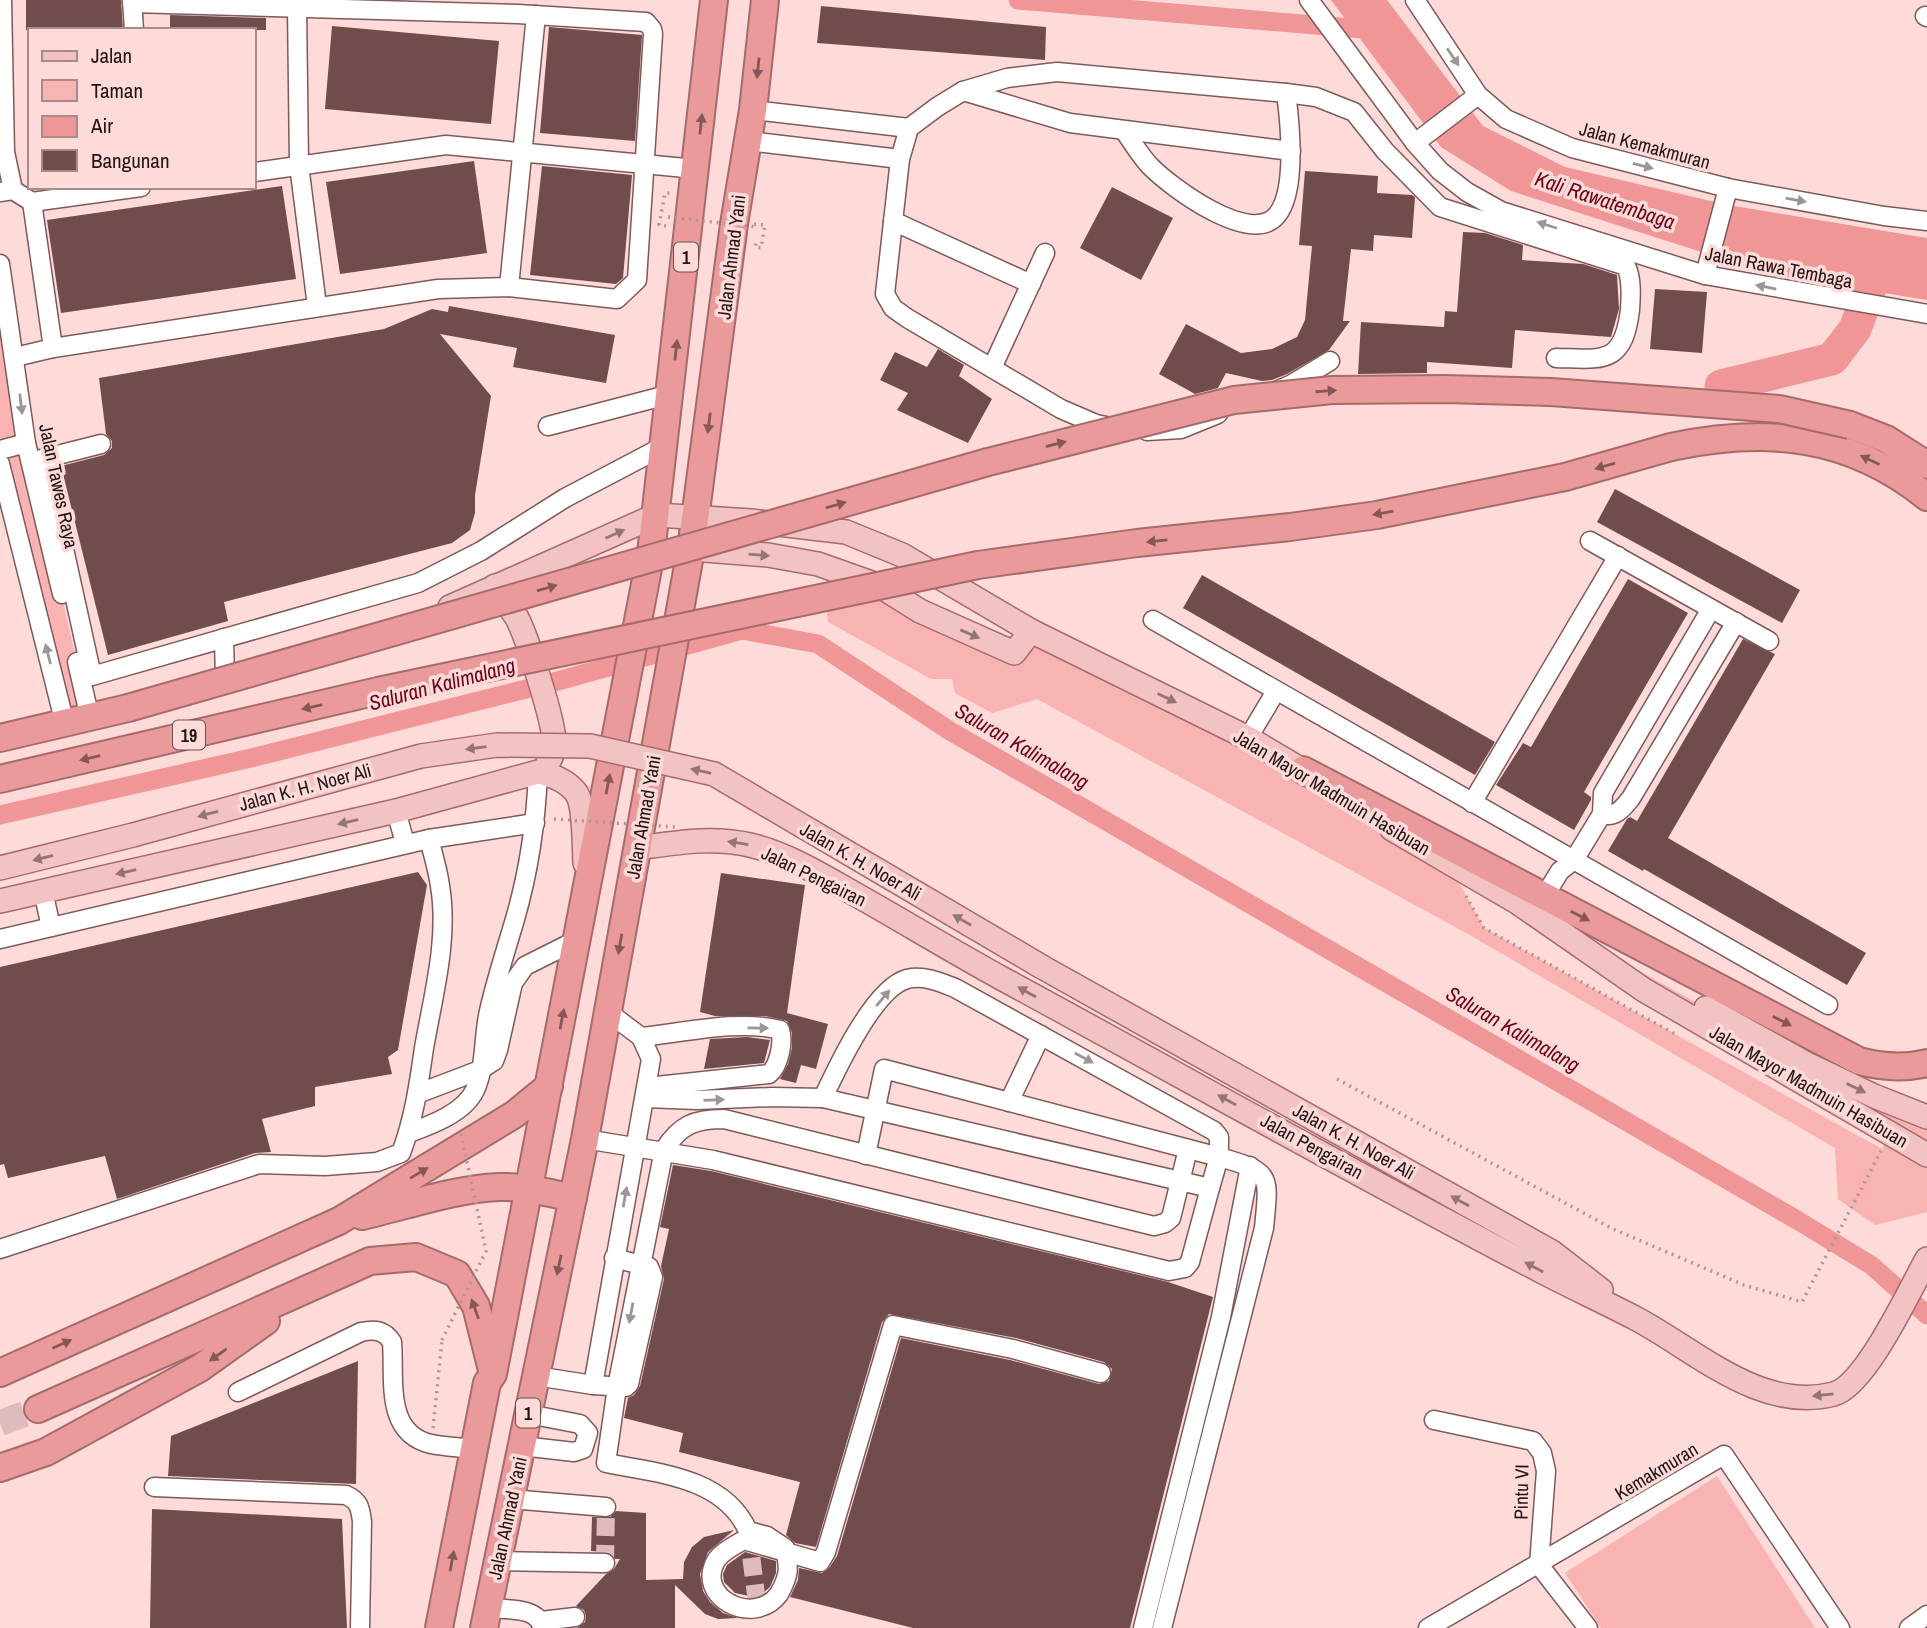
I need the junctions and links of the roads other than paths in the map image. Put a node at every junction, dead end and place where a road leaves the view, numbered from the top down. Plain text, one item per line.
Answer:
1 (2, 0) edge
2 (714, 0) edge
3 (765, 0) edge
4 (1309, 0) edge
5 (1415, 0) edge
6 (132, 2) edge
7 (297, 7) junction
8 (525, 10) edge
9 (134, 28) edge
10 (963, 91) junction
11 (1376, 92) junction
12 (1286, 93) junction
13 (1473, 99) junction
14 (753, 110) junction
15 (1354, 112) junction
16 (909, 128) junction
17 (1125, 132) junction
18 (1419, 140) junction
19 (748, 141) junction
20 (1291, 151) junction
21 (522, 153) junction
22 (901, 159) junction
23 (299, 165) junction
24 (646, 165) junction
25 (696, 169) junction
26 (256, 172) edge
27 (126, 189) edge
28 (7, 191) edge
29 (1727, 192) junction
30 (32, 202) junction
31 (893, 221) junction
32 (1927, 221) edge
33 (1045, 253) dead end
34 (0, 264) edge
35 (1706, 271) junction
36 (1031, 284) junction
37 (509, 287) junction
38 (317, 306) junction
39 (1927, 314) edge
40 (53, 348) junction
41 (15, 357) junction
42 (1556, 358) dead end
43 (1330, 361) dead end
44 (992, 368) junction
45 (671, 394) junction
46 (548, 426) dead end
47 (26, 443) junction
48 (102, 444) dead end
49 (664, 446) junction
50 (0, 450) edge
51 (38, 460) junction
52 (0, 464) edge
53 (1927, 465) edge
54 (1927, 497) edge
55 (657, 515) junction
56 (697, 517) junction
57 (1590, 541) dead end
58 (691, 549) junction
59 (651, 552) junction
60 (1618, 556) junction
61 (495, 586) junction
62 (880, 586) junction
63 (1711, 609) junction
64 (1153, 620) dead end
65 (1736, 622) junction
66 (1031, 631) junction
67 (224, 638) junction
68 (1769, 641) dead end
69 (225, 680) junction
70 (1276, 691) junction
71 (89, 714) junction
72 (64, 720) junction
73 (0, 736) edge
74 (1248, 738) junction
75 (1303, 770) joint
76 (547, 774) junction
77 (0, 779) edge
78 (1472, 803) junction
79 (396, 811) junction
80 (1602, 814) junction
81 (535, 823) junction
82 (429, 839) junction
83 (405, 843) junction
84 (637, 848) junction
85 (1574, 860) junction
86 (0, 869) edge
87 (43, 891) junction
88 (585, 899) junction
89 (0, 901) edge
90 (1532, 904) junction
91 (51, 927) junction
92 (0, 939) edge
93 (577, 940) junction
94 (1828, 1005) dead end
95 (608, 1012) junction
96 (1041, 1035) junction
97 (641, 1037) junction
98 (1927, 1063) edge
99 (480, 1070) junction
100 (549, 1086) junction
101 (646, 1092) junction
102 (417, 1094) junction
103 (823, 1098) junction
104 (1009, 1102) junction
105 (874, 1110) junction
106 (1927, 1117) edge
107 (409, 1133) junction
108 (585, 1139) junction
109 (634, 1146) junction
110 (1188, 1149) junction
111 (664, 1150) junction
112 (866, 1155) junction
113 (1927, 1156) edge
114 (1219, 1157) junction
115 (1250, 1166) junction
116 (1181, 1183) junction
117 (1210, 1188) junction
118 (529, 1189) junction
119 (573, 1198) junction
120 (339, 1222) junction
121 (0, 1249) edge
122 (614, 1258) junction
123 (1927, 1259) edge
124 (640, 1265) junction
125 (314, 1288) junction
126 (1639, 1320) junction
127 (0, 1373) edge
128 (1101, 1373) dead end
129 (493, 1374) junction
130 (536, 1376) junction
131 (593, 1385) junction
132 (617, 1387) junction
133 (238, 1392) dead end
134 (38, 1409) tunnel mouth
135 (528, 1414) junction
136 (1434, 1420) dead end
137 (474, 1449) junction
138 (520, 1452) junction
139 (606, 1463) junction
140 (0, 1468) edge
141 (155, 1487) dead end
142 (510, 1499) junction
143 (606, 1507) dead end
144 (498, 1561) junction
145 (605, 1563) dead end
146 (1539, 1565) junction
147 (1927, 1615) edge
148 (575, 1617) dead end
149 (486, 1618) edge
150 (541, 1625) edge
151 (1437, 1626) edge
152 (360, 1628) edge
153 (439, 1628) edge
154 (1143, 1628) edge
155 (1162, 1628) edge
156 (1588, 1628) edge
157 (1840, 1628) edge
158 (1909, 1628) edge

1 - 28 street
25 -> 2 highway, Jalan Ahmad Yani / 1
3 -> 14 highway, Jalan Ahmad Yani / 1
4 - 11 street, Jalan Rawa Tembaga
5 -> 13 street, Jalan Kemakmuran
6 - 7 street
6 - 9 street
7 - 8 street
7 - 23 street
8 - 21 street
8 - 24 street
10 - 12 street
10 - 16 street
10 - 17 street
11 - 15 street
11 - 18 street, Jalan Rawa Tembaga
12 - 15 street
12 - 20 street
13 - 18 street
13 -> 29 street, Jalan Kemakmuran
14 - 16 street
14 - 19 highway, Jalan Ahmad Yani / 1
15 - 42 street
16 - 22 street
17 - 20 street
17 - 20 street
35 -> 18 street, Jalan Rawa Tembaga
19 - 22 street
19 -> 56 highway, Jalan Ahmad Yani / 1
21 - 23 street
21 - 24 street
21 - 37 street
22 - 31 street
23 - 26 street
23 - 38 street
24 - 25 street
24 - 37 street
45 -> 25 highway, Jalan Ahmad Yani / 1
27 - 30 street
28 - 30 street
29 -> 32 street, Jalan Kemakmuran
29 - 35 street
30 - 40 street
31 - 36 street
31 - 44 street
33 - 36 street
34 - 41 street, Jalan Tawes Raya
39 -> 35 street, Jalan Rawa Tembaga
36 - 44 street
37 - 38 street
38 - 40 street
40 - 41 street
41 -> 47 street, Jalan Tawes Raya
43 - 44 street
45 - 46 street
45 - 49 highway, Jalan Ahmad Yani / 1
47 - 50 street
47 - 51 street, Jalan Tawes Raya
48 - 51 street
49 - 55 highway, Jalan Ahmad Yani / 1
49 - 67 street
51 - 67 street
51 - 71 street, Jalan Tawes Raya
72 -> 52 street
73 -> 53 highway, bridge
54 -> 62 highway, bridge
55 - 56 main road, Jalan Mayor Madmuin Hasibuan
55 - 59 highway, Jalan Ahmad Yani / 1
61 -> 55 main road
56 - 58 highway, Jalan Ahmad Yani / 1
56 - 66 main road, Jalan Mayor Madmuin Hasibuan
57 - 60 street
58 - 59 main road
58 -> 62 main road
58 - 84 highway, Jalan Ahmad Yani / 1
88 -> 59 highway, Jalan Ahmad Yani / 1
60 - 63 street
60 - 78 street
61 - 69 main road
61 - 76 main road
62 -> 66 main road
62 -> 77 highway, 19, bridge
63 - 65 street
63 - 80 street
64 - 70 street
65 - 68 street
65 - 80 street
66 -> 74 main road, Jalan Mayor Madmuin Hasibuan
67 - 69 street
69 - 71 main road
70 - 74 street
70 - 78 street
71 - 72 main road
72 - 73 main road
74 - 75 main road, Jalan Mayor Madmuin Hasibuan
75 - 90 highway
76 - 79 main road
76 - 81 street
76 - 88 main road, Jalan Ahmad Yani
78 - 85 street
79 - 83 street
79 -> 87 main road
80 - 85 street
81 - 82 street
81 - 99 street
82 - 83 street
82 - 102 street
83 - 91 street
84 -> 95 highway, Jalan Ahmad Yani / 1
126 -> 84 main road, Jalan Pengairan
85 - 90 street
85 - 94 street
126 -> 86 main road, Jalan K. H. Noer Ali, bridge
87 - 89 main road
87 - 91 street
88 - 93 highway, Jalan Ahmad Yani / 1
90 -> 98 highway
90 -> 106 main road, Jalan Mayor Madmuin Hasibuan
90 - 113 main road, Jalan Mayor Madmuin Hasibuan
91 - 92 street
93 - 99 street
100 -> 93 highway, Jalan Ahmad Yani / 1
95 - 97 street
95 - 108 highway, Jalan Ahmad Yani / 1
103 -> 96 street
96 - 104 street
96 -> 114 street
97 - 101 street
97 -> 101 street
99 - 102 street
99 - 107 street
100 - 118 highway, Jalan Ahmad Yani / 1
120 -> 100 highway
101 -> 103 street
101 - 109 street
102 - 107 street
103 - 105 street
104 - 105 street
104 - 110 street
105 - 112 street
105 - 116 street
107 - 121 street
108 - 109 street
108 - 119 highway, Jalan Ahmad Yani / 1
109 - 111 street
122 -> 109 street
110 - 114 street
110 - 116 street
111 - 112 street
111 - 117 street
111 - 124 street
112 - 116 street
114 - 115 street
114 - 117 street
115 - 154 street
115 - 155 street
116 - 117 street
118 - 119 highway
118 - 120 highway
118 - 129 highway, Jalan Ahmad Yani / 1
119 -> 130 highway, Jalan Ahmad Yani / 1
127 -> 120 highway
122 - 124 street
122 - 131 street
123 -> 126 main road, Jalan Pengairan
124 -> 132 street
129 -> 125 highway
125 - 134 highway
125 -> 140 highway
128 - 139 street
129 - 137 highway, Jalan Ahmad Yani / 1
130 - 131 street
130 - 135 highway, Jalan Ahmad Yani / 1
131 - 132 street
132 - 139 street
133 - 137 street
135 - 138 highway, Jalan Ahmad Yani / 1
135 - 138 street
136 - 146 street, Pintu VI
153 -> 137 highway, Jalan Ahmad Yani / 1
138 - 139 street
138 - 142 highway, Jalan Ahmad Yani / 1
141 - 152 street
142 - 143 street
142 - 144 highway, Jalan Ahmad Yani / 1
144 - 145 street
144 - 149 highway, Jalan Ahmad Yani / 1
146 - 151 street, Kemakmuran
146 - 156 street
146 - 157 street, Kemakmuran
147 - 158 street
148 - 150 street
149 - 150 street

